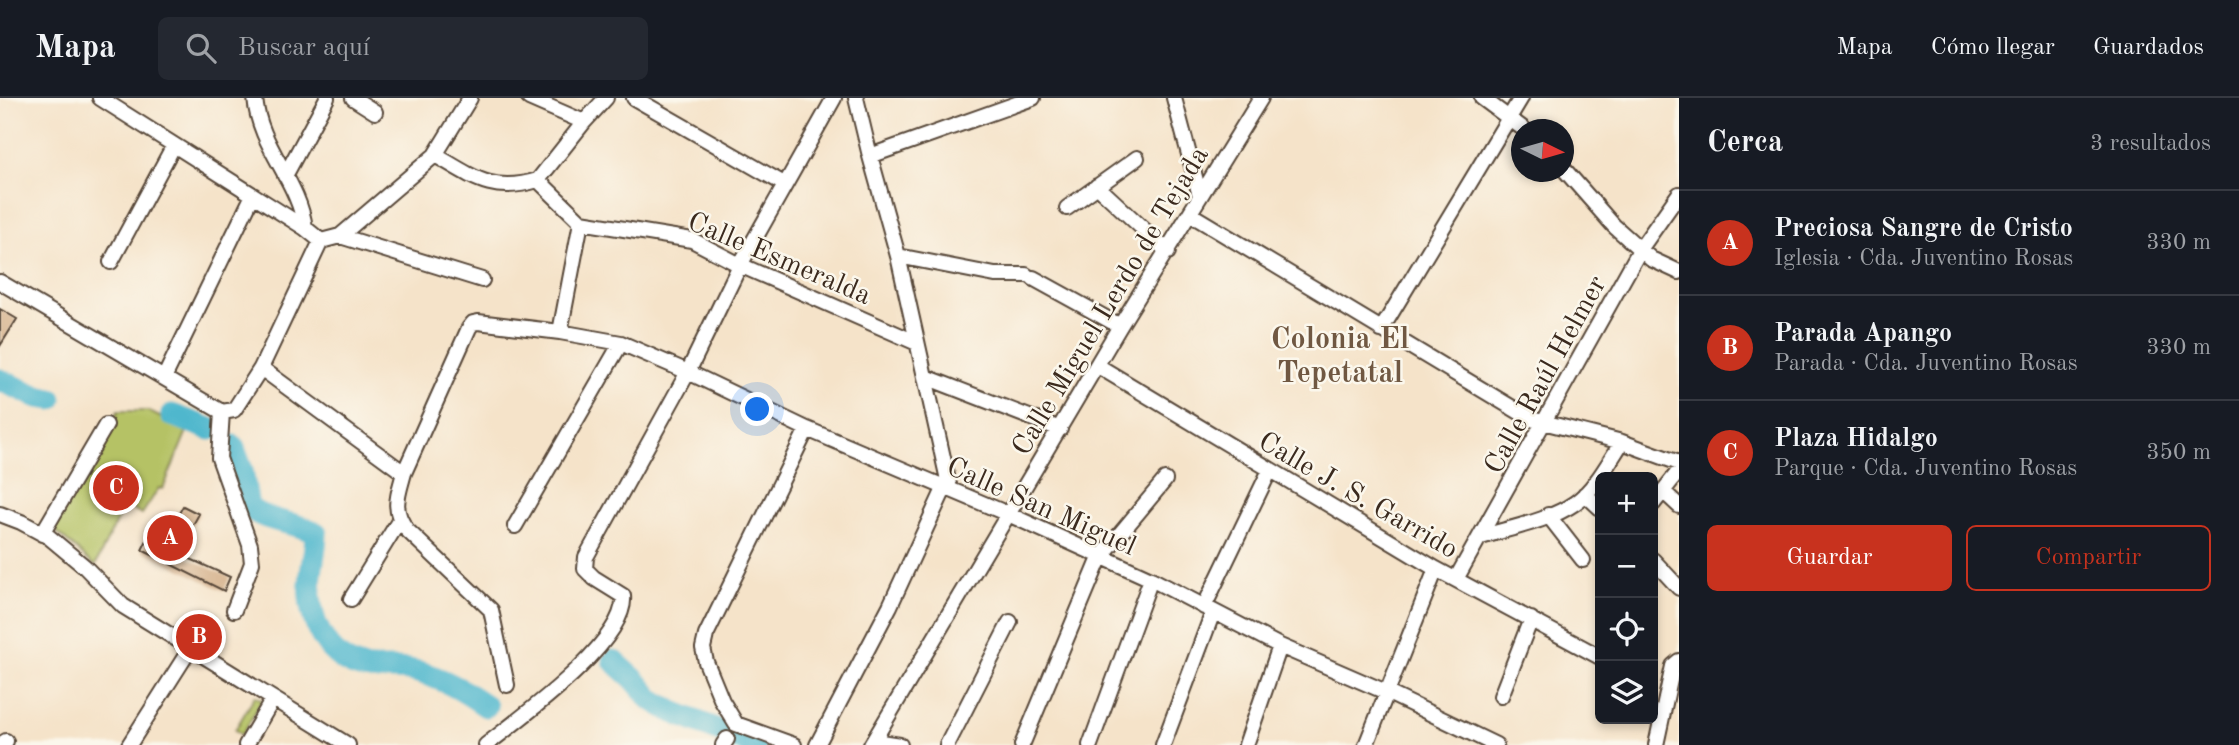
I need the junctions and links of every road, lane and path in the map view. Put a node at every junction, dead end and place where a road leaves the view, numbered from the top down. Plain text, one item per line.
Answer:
1 (100, 98) edge
2 (256, 98) edge
3 (327, 98) edge
4 (354, 98) edge
5 (470, 98) edge
6 (529, 98) edge
7 (606, 98) edge
8 (634, 98) edge
9 (856, 98) edge
10 (1033, 98) edge
11 (1174, 98) edge
12 (1261, 98) edge
13 (1482, 98) edge
14 (1521, 98) edge
15 (832, 99) edge
16 (375, 112) dead end
17 (1510, 116) junction
18 (1513, 119) edge
19 (584, 122) junction
20 (174, 145) junction
21 (435, 155) junction
22 (870, 156) junction
23 (1137, 158) dead end
24 (285, 176) junction
25 (538, 180) junction
26 (1574, 181) edge
27 (784, 184) junction
28 (1097, 186) junction
29 (1679, 194) edge
30 (253, 195) junction
31 (1200, 196) junction
32 (1067, 208) dead end
33 (1190, 214) junction
34 (581, 222) junction
35 (305, 228) junction
36 (340, 236) junction
37 (321, 241) junction
38 (1641, 248) junction
39 (1168, 252) junction
40 (898, 256) junction
41 (111, 262) dead end
42 (740, 265) junction
43 (1679, 272) edge
44 (482, 280) dead end
45 (0, 282) edge
46 (1120, 326) junction
47 (1381, 330) junction
48 (560, 332) junction
49 (621, 343) junction
50 (917, 343) junction
51 (1098, 366) junction
52 (261, 368) junction
53 (688, 372) junction
54 (926, 377) junction
55 (164, 378) junction
56 (221, 417) junction
57 (1545, 423) junction
58 (106, 425) dead end
59 (807, 429) junction
60 (1060, 429) junction
61 (1622, 442) junction
62 (1679, 463) edge
63 (1270, 470) junction
64 (1679, 471) edge
65 (404, 472) junction
66 (1165, 480) dead end
67 (947, 489) junction
68 (1664, 492) junction
69 (1585, 494) junction
70 (1658, 499) edge
71 (1595, 503) edge
72 (1679, 506) edge
73 (0, 514) edge
74 (1008, 514) junction
75 (1548, 515) junction
76 (399, 521) junction
77 (514, 526) dead end
78 (42, 534) junction
79 (1480, 537) junction
80 (1100, 558) junction
81 (1583, 560) dead end
82 (1658, 565) edge
83 (1436, 569) junction
84 (1152, 579) junction
85 (1456, 579) junction
86 (1679, 588) edge
87 (351, 599) dead end
88 (1209, 609) junction
89 (234, 610) dead end
90 (1531, 619) junction
91 (1010, 622) dead end
92 (1280, 646) junction
93 (190, 649) junction
94 (1595, 654) edge
95 (1679, 661) edge
96 (507, 685) dead end
97 (1659, 689) edge
98 (1386, 692) junction
99 (1501, 696) dead end
100 (273, 699) junction
101 (873, 743) edge
102 (129, 745) edge
103 (246, 745) edge
104 (348, 745) edge
105 (486, 745) edge
106 (794, 745) edge
107 (817, 745) edge
108 (900, 745) edge
109 (947, 745) edge
110 (1022, 745) edge
111 (1090, 745) edge
112 (1163, 745) edge
113 (1246, 745) edge
114 (1366, 745) edge
115 (1496, 745) edge
116 (1656, 745) edge

1 - 20 street
2 - 24 street
3 - 24 street
4 - 16 street
5 - 21 street
6 - 19 street
7 - 19 street
8 - 27 street
9 - 22 street
10 - 22 street
11 - 31 street
12 - 31 street, Calle Miguel Lerdo de Tejada
13 - 17 street
14 - 17 street
15 - 27 street
17 - 18 street
17 - 47 street
19 - 25 street
20 - 30 street
20 - 41 street
21 - 25 street
21 - 36 street
22 - 40 street
23 - 28 street
24 - 35 street
25 - 34 street
26 - 38 street
27 - 42 street
28 - 32 street
28 - 39 street
29 - 38 street, Calle Raúl Helmer
30 - 35 street
30 - 55 street
31 - 33 street, Calle Miguel Lerdo de Tejada
33 - 39 street, Calle Miguel Lerdo de Tejada
33 - 47 street
34 - 42 street, Calle Esmeralda
34 - 48 street
35 - 37 street
36 - 37 street
36 - 44 street
37 - 52 street
38 - 43 street
38 - 57 street, Calle Raúl Helmer
39 - 46 street, Calle Miguel Lerdo de Tejada
40 - 46 street
40 - 50 street
42 - 50 street, Calle Esmeralda
42 - 53 street
45 - 55 street
46 - 51 street, Calle Miguel Lerdo de Tejada
47 - 57 street
48 - 49 street, Calle San Miguel
48 - 65 street, Calle San Miguel
49 - 53 street, Calle San Miguel
49 - 77 street
50 - 54 street
51 - 60 street, Calle Miguel Lerdo de Tejada
51 - 63 street, Calle J. S. Garrido
52 - 56 street
52 - 65 street
53 - 59 street, Calle San Miguel
53 - 105 street
54 - 60 street
54 - 67 street
55 - 56 street
56 - 89 street
57 - 61 street
57 - 79 street, Calle Raúl Helmer
58 - 78 street
59 - 67 street, Calle San Miguel
59 - 106 street
60 - 74 street, Calle Miguel Lerdo de Tejada
61 - 62 street
61 - 69 street
63 - 83 street, Calle J. S. Garrido
63 - 88 street
64 - 68 street
65 - 76 street
66 - 80 street
67 - 74 street, Calle San Miguel
67 - 107 street
68 - 70 street
68 - 72 street
69 - 71 street
69 - 75 street
73 - 78 street
74 - 80 street, Calle San Miguel
74 - 101 street, Calle Miguel Lerdo de Tejada
75 - 79 street
75 - 81 street
76 - 87 street
76 - 96 street
78 - 93 street
79 - 85 street, Calle Raúl Helmer
80 - 84 street, Calle San Miguel
80 - 110 street
82 - 86 street
83 - 85 street, Calle J. S. Garrido
83 - 98 street
84 - 88 street, Calle San Miguel
84 - 111 street
85 - 90 street, Calle J. S. Garrido
88 - 92 street, Calle San Miguel
88 - 112 street
90 - 94 street, Calle J. S. Garrido
90 - 99 street
91 - 109 street
92 - 98 street, Calle San Miguel
92 - 113 street
93 - 100 street
93 - 102 street
95 - 97 street
97 - 116 street
98 - 114 street
98 - 115 street, Calle San Miguel
100 - 103 street
100 - 104 street
101 - 108 street

